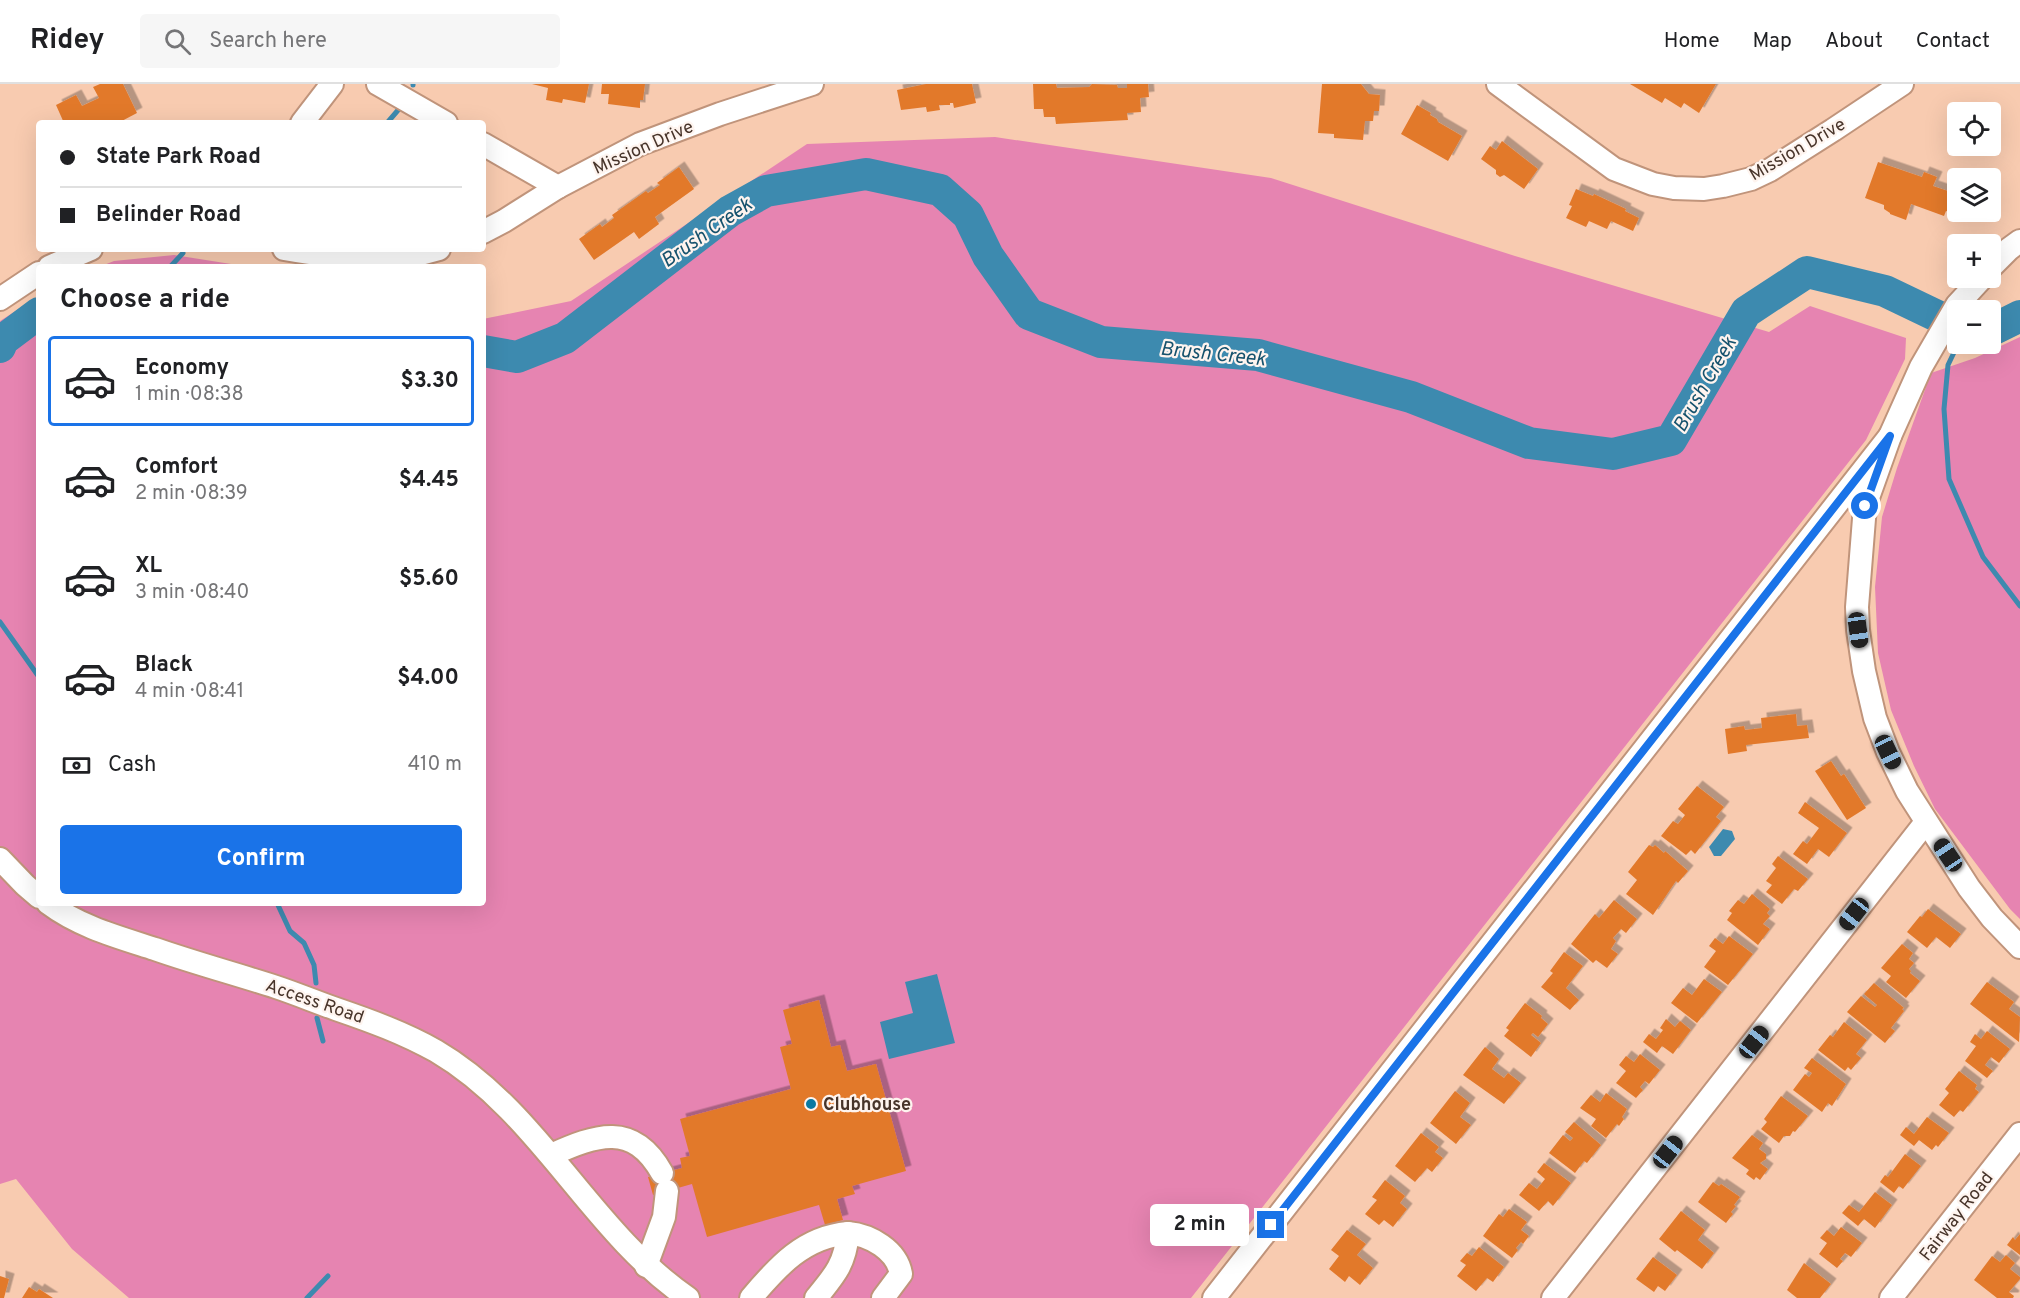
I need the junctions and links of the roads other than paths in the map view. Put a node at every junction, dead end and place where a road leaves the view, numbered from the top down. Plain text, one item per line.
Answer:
1 (332, 84) edge
2 (378, 84) edge
3 (812, 84) edge
4 (1498, 84) edge
5 (1902, 84) edge
6 (304, 120) edge
7 (441, 120) edge
8 (486, 146) edge
9 (558, 187) junction
10 (486, 230) edge
11 (2020, 241) edge
12 (84, 252) edge
13 (307, 252) edge
14 (422, 252) edge
15 (2001, 257) edge
16 (56, 264) edge
17 (36, 275) edge
18 (1973, 288) edge
19 (0, 299) edge
20 (1890, 436) junction
21 (1926, 822) junction
22 (0, 859) edge
23 (36, 894) edge
24 (52, 906) edge
25 (2020, 947) edge
26 (2020, 1134) edge
27 (551, 1155) junction
28 (848, 1233) junction
29 (646, 1266) junction
30 (688, 1298) edge
31 (751, 1298) edge
32 (816, 1298) edge
33 (883, 1298) edge
34 (1214, 1298) edge
35 (1553, 1298) edge
36 (1891, 1298) edge

1 - 6 street
2 - 7 street
3 - 9 street, Mission Drive
4 - 5 street, Mission Drive
8 - 9 street
9 - 10 street, Mission Drive
11 - 15 street
12 - 16 street
13 - 14 street
17 - 19 street
18 - 20 street
20 - 21 street
20 - 34 street
21 - 25 street
21 - 35 street
22 - 23 street
24 - 27 street, Access Road
26 - 36 street, Fairway Road
27 - 29 street, Access Road
27 - 29 street
28 - 31 street
28 - 32 street
28 - 33 street
29 - 30 street, Access Road

